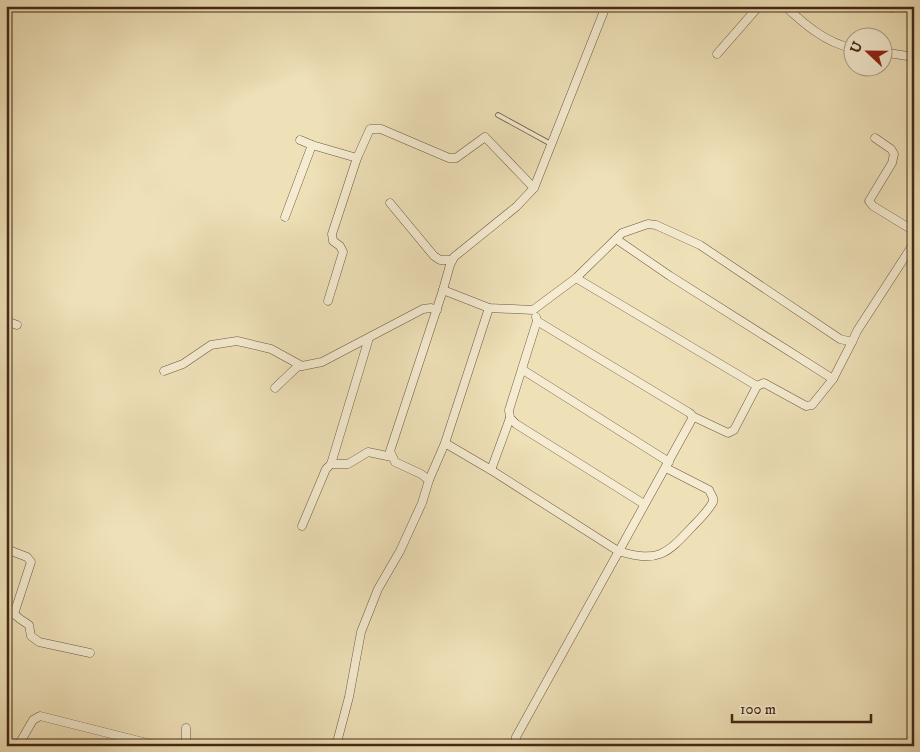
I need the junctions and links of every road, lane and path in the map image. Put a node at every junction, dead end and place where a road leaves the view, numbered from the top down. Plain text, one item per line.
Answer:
1 (606, 6) edge
2 (759, 6) edge
3 (785, 6) edge
4 (882, 6) edge
5 (898, 6) edge
6 (842, 45) edge
7 (717, 54) dead end
8 (892, 54) edge
9 (914, 57) edge
10 (498, 115) dead end
11 (875, 138) dead end
12 (300, 140) dead end
13 (551, 144) junction
14 (312, 145) junction
15 (357, 158) junction
16 (534, 188) junction
17 (390, 202) dead end
18 (285, 217) dead end
19 (914, 231) edge
20 (616, 239) junction
21 (914, 243) edge
22 (451, 262) junction
23 (576, 278) junction
24 (443, 290) junction
25 (328, 301) dead end
26 (489, 308) junction
27 (437, 310) junction
28 (533, 310) junction
29 (6, 320) edge
30 (538, 321) junction
31 (17, 325) dead end
32 (369, 338) junction
33 (852, 342) junction
34 (302, 366) junction
35 (523, 370) junction
36 (164, 371) dead end
37 (833, 379) junction
38 (757, 386) junction
39 (275, 388) dead end
40 (692, 416) junction
41 (510, 418) junction
42 (445, 443) junction
43 (392, 457) junction
44 (331, 464) junction
45 (667, 465) junction
46 (491, 470) junction
47 (428, 480) junction
48 (644, 504) junction
49 (302, 526) dead end
50 (6, 549) edge
51 (618, 551) junction
52 (90, 653) dead end
53 (186, 728) dead end
54 (18, 746) edge
55 (159, 746) edge
56 (186, 746) edge
57 (336, 746) edge
58 (515, 746) edge

1 - 13 street
2 - 7 street
3 - 6 street
4 - 5 street
8 - 9 street
10 - 13 lane
11 - 19 street
12 - 14 street
13 - 16 street
14 - 15 street
14 - 18 street
15 - 16 street
15 - 25 street
16 - 22 street
17 - 22 street
20 - 23 street
20 - 33 street
20 - 37 street
21 - 33 street
22 - 24 street
23 - 28 street
23 - 38 street
24 - 26 street
24 - 27 street
26 - 28 street
26 - 42 street
27 - 32 street
27 - 43 street
28 - 30 street
29 - 31 street
30 - 35 street
30 - 40 street
32 - 34 street
32 - 44 street
33 - 37 street
34 - 36 street
34 - 39 street
35 - 41 street
35 - 45 street
37 - 38 street
38 - 40 street
40 - 45 street
41 - 46 street
41 - 48 street
42 - 46 street
42 - 47 street
43 - 44 street
43 - 47 street
44 - 49 street
45 - 48 street
45 - 51 street
46 - 51 street
47 - 57 street
48 - 51 street
50 - 52 street
51 - 58 street
53 - 56 street
54 - 55 street

